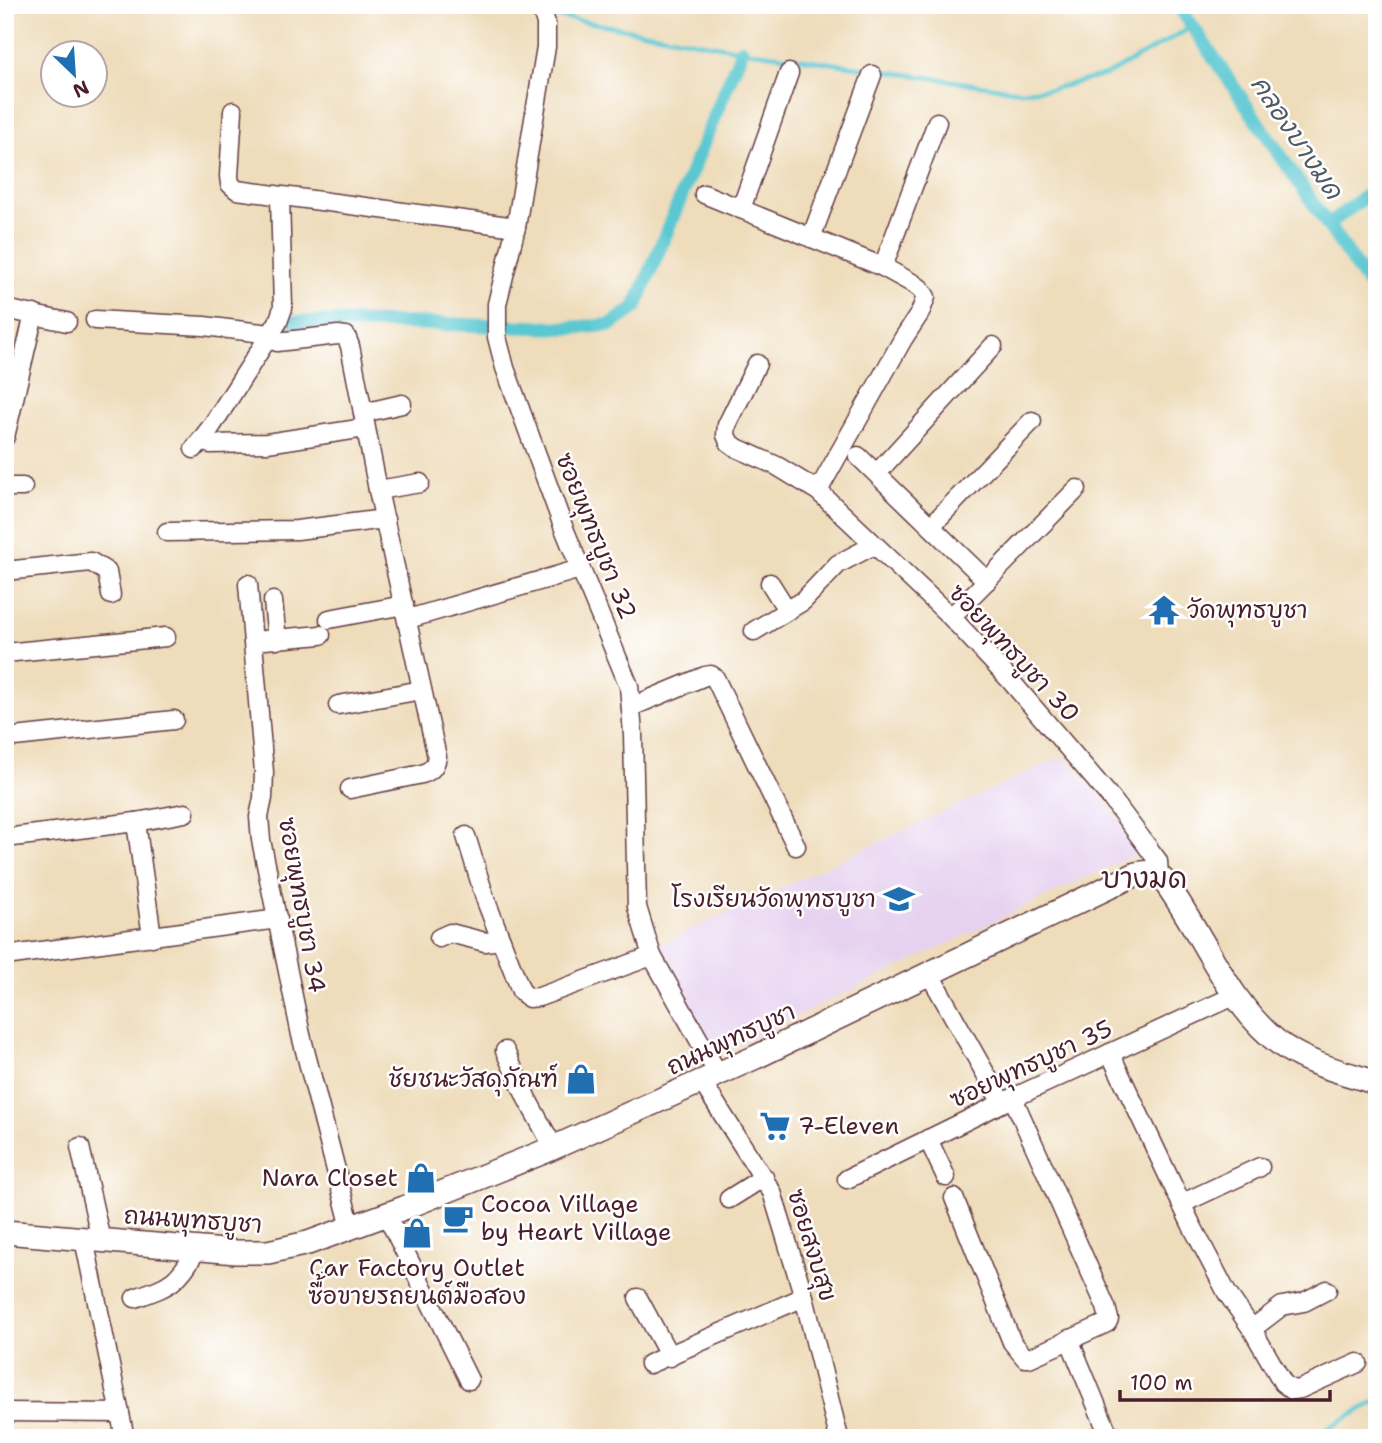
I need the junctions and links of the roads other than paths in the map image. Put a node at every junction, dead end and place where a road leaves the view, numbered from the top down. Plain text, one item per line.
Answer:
1 (540, 5) edge
2 (789, 73) dead end
3 (872, 75) dead end
4 (233, 111) dead end
5 (937, 122) dead end
6 (704, 194) dead end
7 (280, 196) junction
8 (741, 209) junction
9 (516, 227) junction
10 (811, 238) junction
11 (883, 267) junction
12 (5, 309) edge
13 (34, 314) junction
14 (95, 320) dead end
15 (67, 321) dead end
16 (274, 338) junction
17 (993, 346) dead end
18 (757, 364) dead end
19 (402, 404) dead end
20 (364, 420) junction
21 (1032, 421) dead end
22 (5, 437) edge
23 (858, 456) dead end
24 (877, 473) junction
25 (420, 483) dead end
26 (1077, 489) dead end
27 (378, 490) junction
28 (818, 491) junction
29 (385, 519) junction
30 (931, 526) junction
31 (167, 531) dead end
32 (874, 545) junction
33 (580, 569) junction
34 (5, 571) edge
35 (987, 581) junction
36 (770, 583) dead end
37 (248, 584) dead end
38 (111, 595) dead end
39 (273, 601) dead end
40 (787, 610) junction
41 (406, 612) junction
42 (951, 617) junction
43 (754, 631) dead end
44 (166, 637) dead end
45 (277, 640) junction
46 (253, 641) junction
47 (5, 653) edge
48 (422, 690) junction
49 (338, 705) dead end
50 (631, 707) junction
51 (174, 720) dead end
52 (5, 738) edge
53 (350, 789) dead end
54 (186, 813) dead end
55 (136, 822) junction
56 (466, 836) dead end
57 (5, 838) edge
58 (796, 846) dead end
59 (1158, 868) junction
60 (278, 919) junction
61 (152, 937) junction
62 (439, 938) dead end
63 (501, 940) junction
64 (5, 956) edge
65 (652, 956) junction
66 (929, 973) junction
67 (1236, 995) junction
68 (505, 1051) dead end
69 (1110, 1053) junction
70 (710, 1078) junction
71 (1376, 1082) edge
72 (1008, 1100) junction
73 (929, 1139) junction
74 (80, 1147) dead end
75 (554, 1147) junction
76 (1260, 1167) dead end
77 (764, 1177) junction
78 (946, 1177) dead end
79 (847, 1179) dead end
80 (954, 1198) dead end
81 (729, 1199) dead end
82 (1181, 1204) junction
83 (386, 1214) junction
84 (351, 1228) junction
85 (5, 1232) edge
86 (92, 1240) junction
87 (197, 1249) junction
88 (1327, 1290) dead end
89 (638, 1297) dead end
90 (804, 1297) junction
91 (135, 1298) dead end
92 (1252, 1329) junction
93 (1069, 1339) junction
94 (670, 1357) junction
95 (1358, 1363) dead end
96 (649, 1364) dead end
97 (469, 1380) dead end
98 (5, 1412) edge
99 (120, 1413) junction
100 (125, 1438) edge
101 (839, 1438) edge
102 (1110, 1438) edge

1 - 9 street, ซอยพุทธบูชา 32
2 - 8 street
3 - 10 street
4 - 7 street
5 - 11 street
6 - 8 street
7 - 9 street
7 - 16 street
8 - 10 street
9 - 33 street, ซอยพุทธบูชา 32
10 - 11 street
11 - 28 street
12 - 13 street
13 - 15 street
13 - 22 street
14 - 16 street
16 - 20 street
16 - 20 street
17 - 24 street
18 - 28 street, ซอยพุทธบูชา 30
19 - 20 street
20 - 27 street
21 - 30 street
23 - 24 street
24 - 30 street
25 - 27 street
26 - 35 street
27 - 29 street
28 - 32 street, ซอยพุทธบูชา 30
29 - 31 street
29 - 41 street
30 - 35 street
32 - 40 street
32 - 42 street, ซอยพุทธบูชา 30
33 - 41 street
33 - 50 street, ซอยพุทธบูชา 32
34 - 38 street
35 - 42 street
36 - 40 street
37 - 46 street, ซอยพุทธบูชา 34
39 - 45 street
40 - 43 street
41 - 45 street
41 - 48 street
42 - 59 street, ซอยพุทธบูชา 30
44 - 47 street
45 - 46 street
46 - 60 street, ซอยพุทธบูชา 34
48 - 49 street
48 - 53 street
50 - 58 street
50 - 65 street, ซอยพุทธบูชา 32
51 - 52 street
54 - 55 street
55 - 57 street
55 - 61 street
56 - 63 street
59 - 66 main road, ถนนพุทธบูชา
59 - 67 main road
60 - 61 street
60 - 84 street, ซอยพุทธบูชา 34
61 - 64 street
62 - 63 street
63 - 65 street
65 - 70 street, ซอยพุทธบูชา 32
66 - 70 main road, ถนนพุทธบูชา
66 - 72 street
67 - 69 street, ซอยพุทธบูชา 35
67 - 71 main road
68 - 75 street
69 - 72 street, ซอยพุทธบูชา 35
69 - 82 street
70 - 75 main road, ถนนพุทธบูชา
70 - 77 street, ซอยสงบสุข
72 - 73 street, ซอยพุทธบูชา 35
72 - 93 street
73 - 78 street
73 - 79 street, ซอยพุทธบูชา 35
74 - 86 street
75 - 83 main road, ถนนพุทธบูชา
76 - 82 street
77 - 81 street
77 - 90 street, ซอยสงบสุข
80 - 93 street
82 - 92 street
83 - 84 main road, ถนนพุทธบูชา
83 - 97 street
84 - 87 main road, ถนนพุทธบูชา
85 - 86 main road, ถนนพุทธบูชา
86 - 87 main road, ถนนพุทธบูชา
86 - 99 street
87 - 91 street
88 - 92 street
89 - 94 street
90 - 94 street
90 - 101 street, ซอยสงบสุข
92 - 95 street
93 - 102 street
94 - 96 street
98 - 99 street
99 - 100 street

